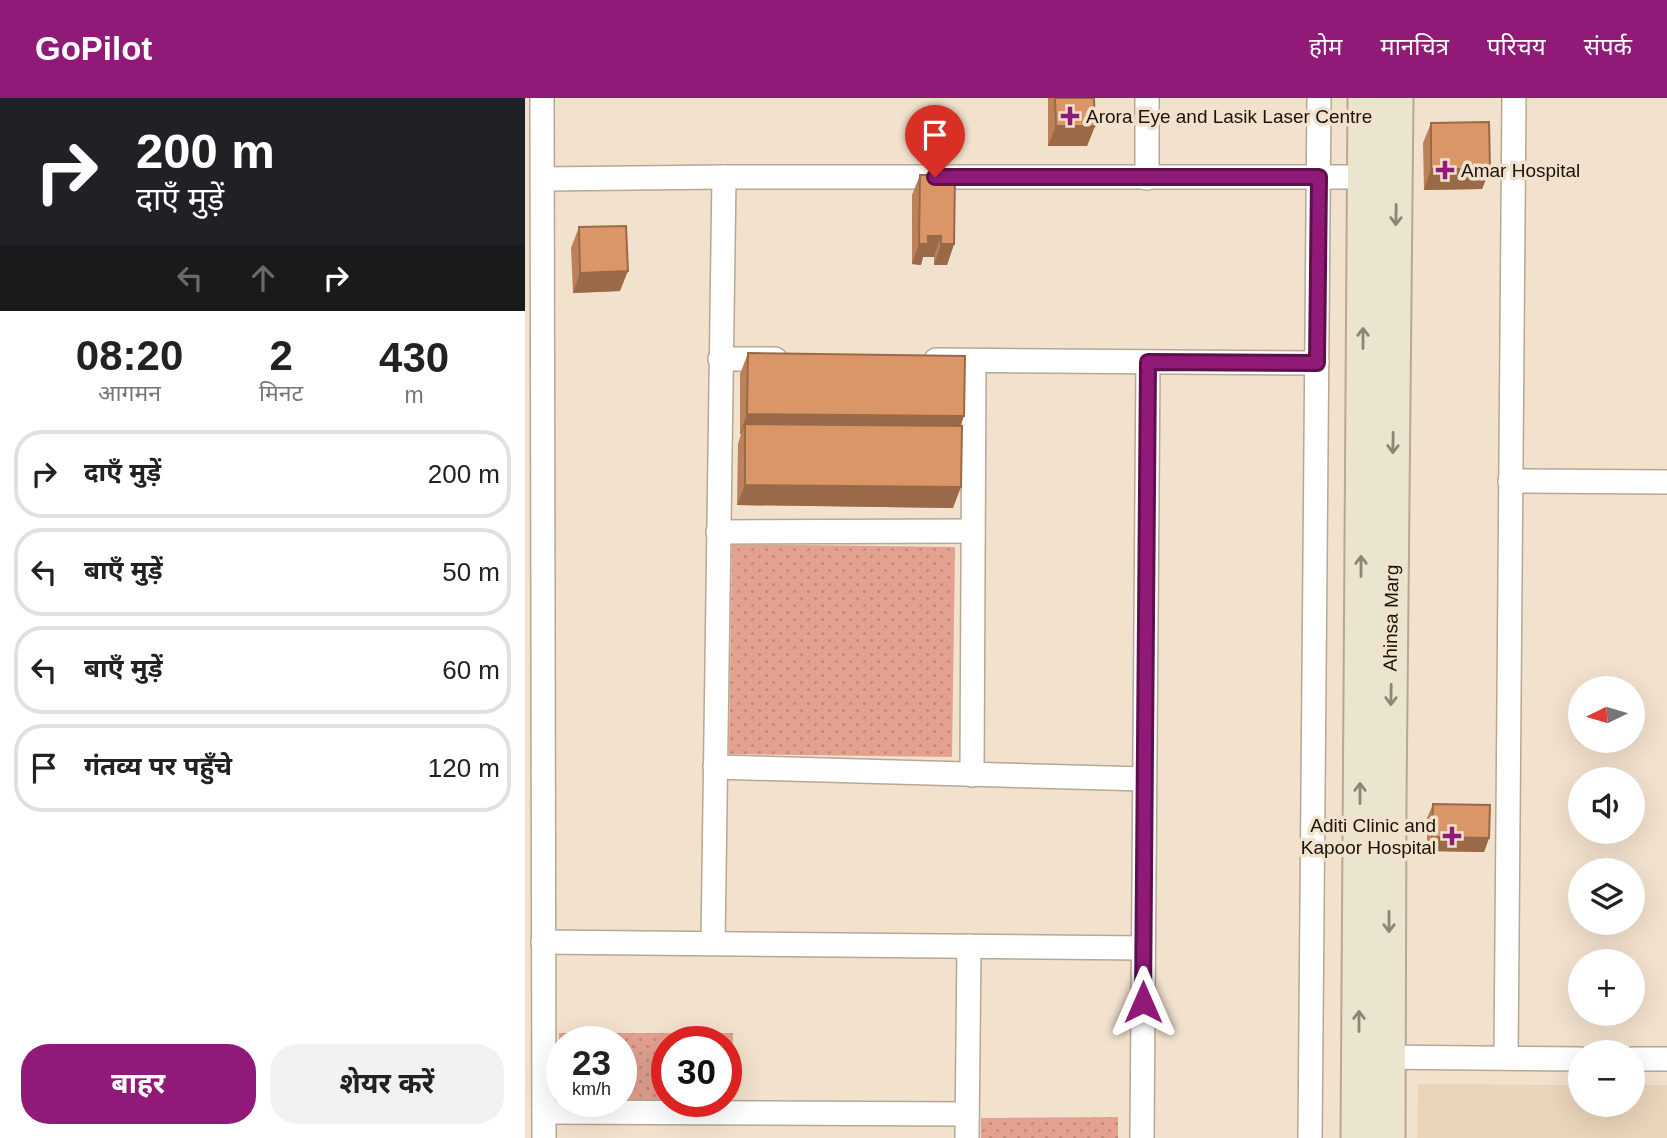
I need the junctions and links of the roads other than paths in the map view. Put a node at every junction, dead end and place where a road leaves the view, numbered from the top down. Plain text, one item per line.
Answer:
1 (542, 98) edge
2 (1147, 98) edge
3 (1319, 98) edge
4 (1364, 98) edge
5 (1396, 98) edge
6 (1514, 98) edge
7 (724, 177) junction
8 (1319, 177) junction
9 (1147, 178) junction
10 (1380, 178) junction
11 (543, 179) junction
12 (720, 359) junction
13 (801, 359) edge
14 (921, 360) edge
15 (974, 361) junction
16 (1148, 362) junction
17 (1317, 363) junction
18 (1510, 481) junction
19 (1667, 482) edge
20 (973, 531) junction
21 (718, 532) junction
22 (534, 552) edge
23 (534, 739) edge
24 (715, 767) junction
25 (972, 775) junction
26 (1144, 779) junction
27 (543, 942) junction
28 (713, 943) junction
29 (969, 946) junction
30 (1143, 948) junction
31 (1374, 1057) junction
32 (1506, 1058) junction
33 (1568, 1059) edge
34 (1645, 1059) edge
35 (1667, 1059) edge
36 (544, 1112) junction
37 (967, 1114) junction
38 (544, 1138) edge
39 (967, 1138) edge
40 (1142, 1138) edge
41 (1310, 1138) edge
42 (1358, 1138) edge
43 (1388, 1138) edge

1 - 11 street
2 - 9 street
3 - 8 street
4 - 10 street, Ahinsa Marg
5 - 10 street, Ahinsa Marg
6 - 18 street
7 - 9 street
7 - 11 street
7 - 12 street
8 - 9 street
8 - 10 street
8 - 17 street
10 - 31 street, Ahinsa Marg
11 - 22 street
12 - 13 street
12 - 21 street
14 - 15 street
15 - 16 street
15 - 20 street
16 - 17 street
16 - 26 street
17 - 41 street
18 - 19 street
18 - 32 street
20 - 21 street
20 - 25 street
21 - 24 street
22 - 23 street
23 - 27 street
24 - 25 street
24 - 28 street
25 - 26 street
26 - 30 street
27 - 28 street
27 - 36 street
28 - 29 street
29 - 30 street
29 - 37 street
30 - 40 street
31 - 32 street
31 - 42 street, Ahinsa Marg
31 - 43 street, Ahinsa Marg
32 - 33 street
34 - 35 street
36 - 37 street
36 - 38 street
37 - 39 street

